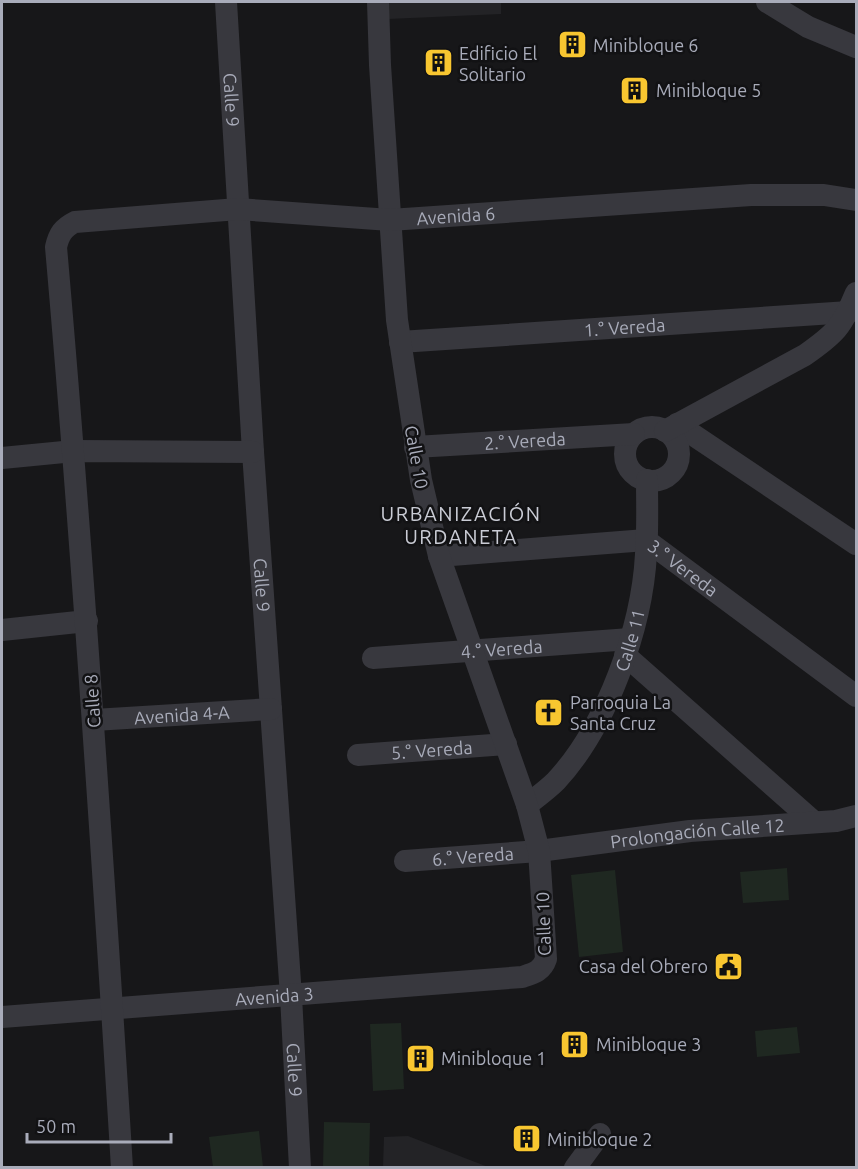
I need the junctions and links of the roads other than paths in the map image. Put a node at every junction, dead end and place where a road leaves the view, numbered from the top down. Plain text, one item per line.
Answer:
1 (226, 2) edge
2 (378, 2) edge
3 (767, 2) edge
4 (856, 47) edge
5 (856, 200) edge
6 (238, 209) junction
7 (390, 220) junction
8 (58, 235) joint
9 (853, 302) edge
10 (400, 342) junction
11 (671, 427) junction
12 (634, 434) junction
13 (415, 447) junction
14 (74, 451) junction
15 (253, 453) junction
16 (2, 458) edge
17 (646, 480) junction
18 (646, 540) junction
19 (856, 544) edge
20 (439, 556) junction
21 (87, 621) junction
22 (2, 630) edge
23 (627, 647) junction
24 (472, 650) junction
25 (373, 658) dead end
26 (856, 696) edge
27 (271, 709) junction
28 (94, 720) junction
29 (506, 744) junction
30 (358, 755) dead end
31 (527, 805) junction
32 (856, 816) edge
33 (814, 822) junction
34 (539, 851) junction
35 (405, 861) dead end
36 (543, 967) joint
37 (291, 996) junction
38 (112, 1008) junction
39 (2, 1017) edge
40 (600, 1134) dead end
41 (122, 1167) edge
42 (300, 1167) edge
43 (575, 1167) edge

1 - 6 street, Calle 9
2 - 7 street, Calle 10
3 - 4 street
5 - 7 street, Avenida 6
6 - 7 street, Avenida 6
6 - 8 street, Avenida 6
6 - 15 street, Calle 9
7 - 10 street, Calle 10
8 - 14 street, Calle 8
9 - 10 street, 1.° Vereda
9 - 11 street
10 - 13 street, Calle 10
11 - 12 street
11 - 17 street
11 - 19 street
12 - 13 street, 2.° Vereda
12 - 17 street
13 - 20 street, Calle 10
14 - 15 street
14 - 16 street
14 - 21 street, Calle 8
15 - 27 street, Calle 9
17 - 18 street, Calle 11
18 - 20 street, 3.° Vereda
18 - 23 street, Calle 11
18 - 26 street, 3.° Vereda
20 - 24 street, Calle 10
21 - 22 street
21 - 28 street, Calle 8
23 - 24 street, 4.° Vereda
23 - 31 street, Calle 11
23 - 33 street
24 - 25 street, 4.° Vereda
24 - 29 street, Calle 10
27 - 28 street, Avenida 4-A
27 - 37 street, Calle 9
28 - 38 street, Calle 8
29 - 30 street, 5.° Vereda
29 - 31 street, Calle 10
31 - 34 street, Calle 10
32 - 33 street, Prolongación Calle 12
33 - 34 street, Prolongación Calle 12
34 - 35 street, 6.° Vereda
34 - 36 street, Calle 10
36 - 37 street, Avenida 3
37 - 38 street, Avenida 3
37 - 42 street, Calle 9
38 - 39 street, Avenida 3
38 - 41 street, Calle 8
40 - 43 street

